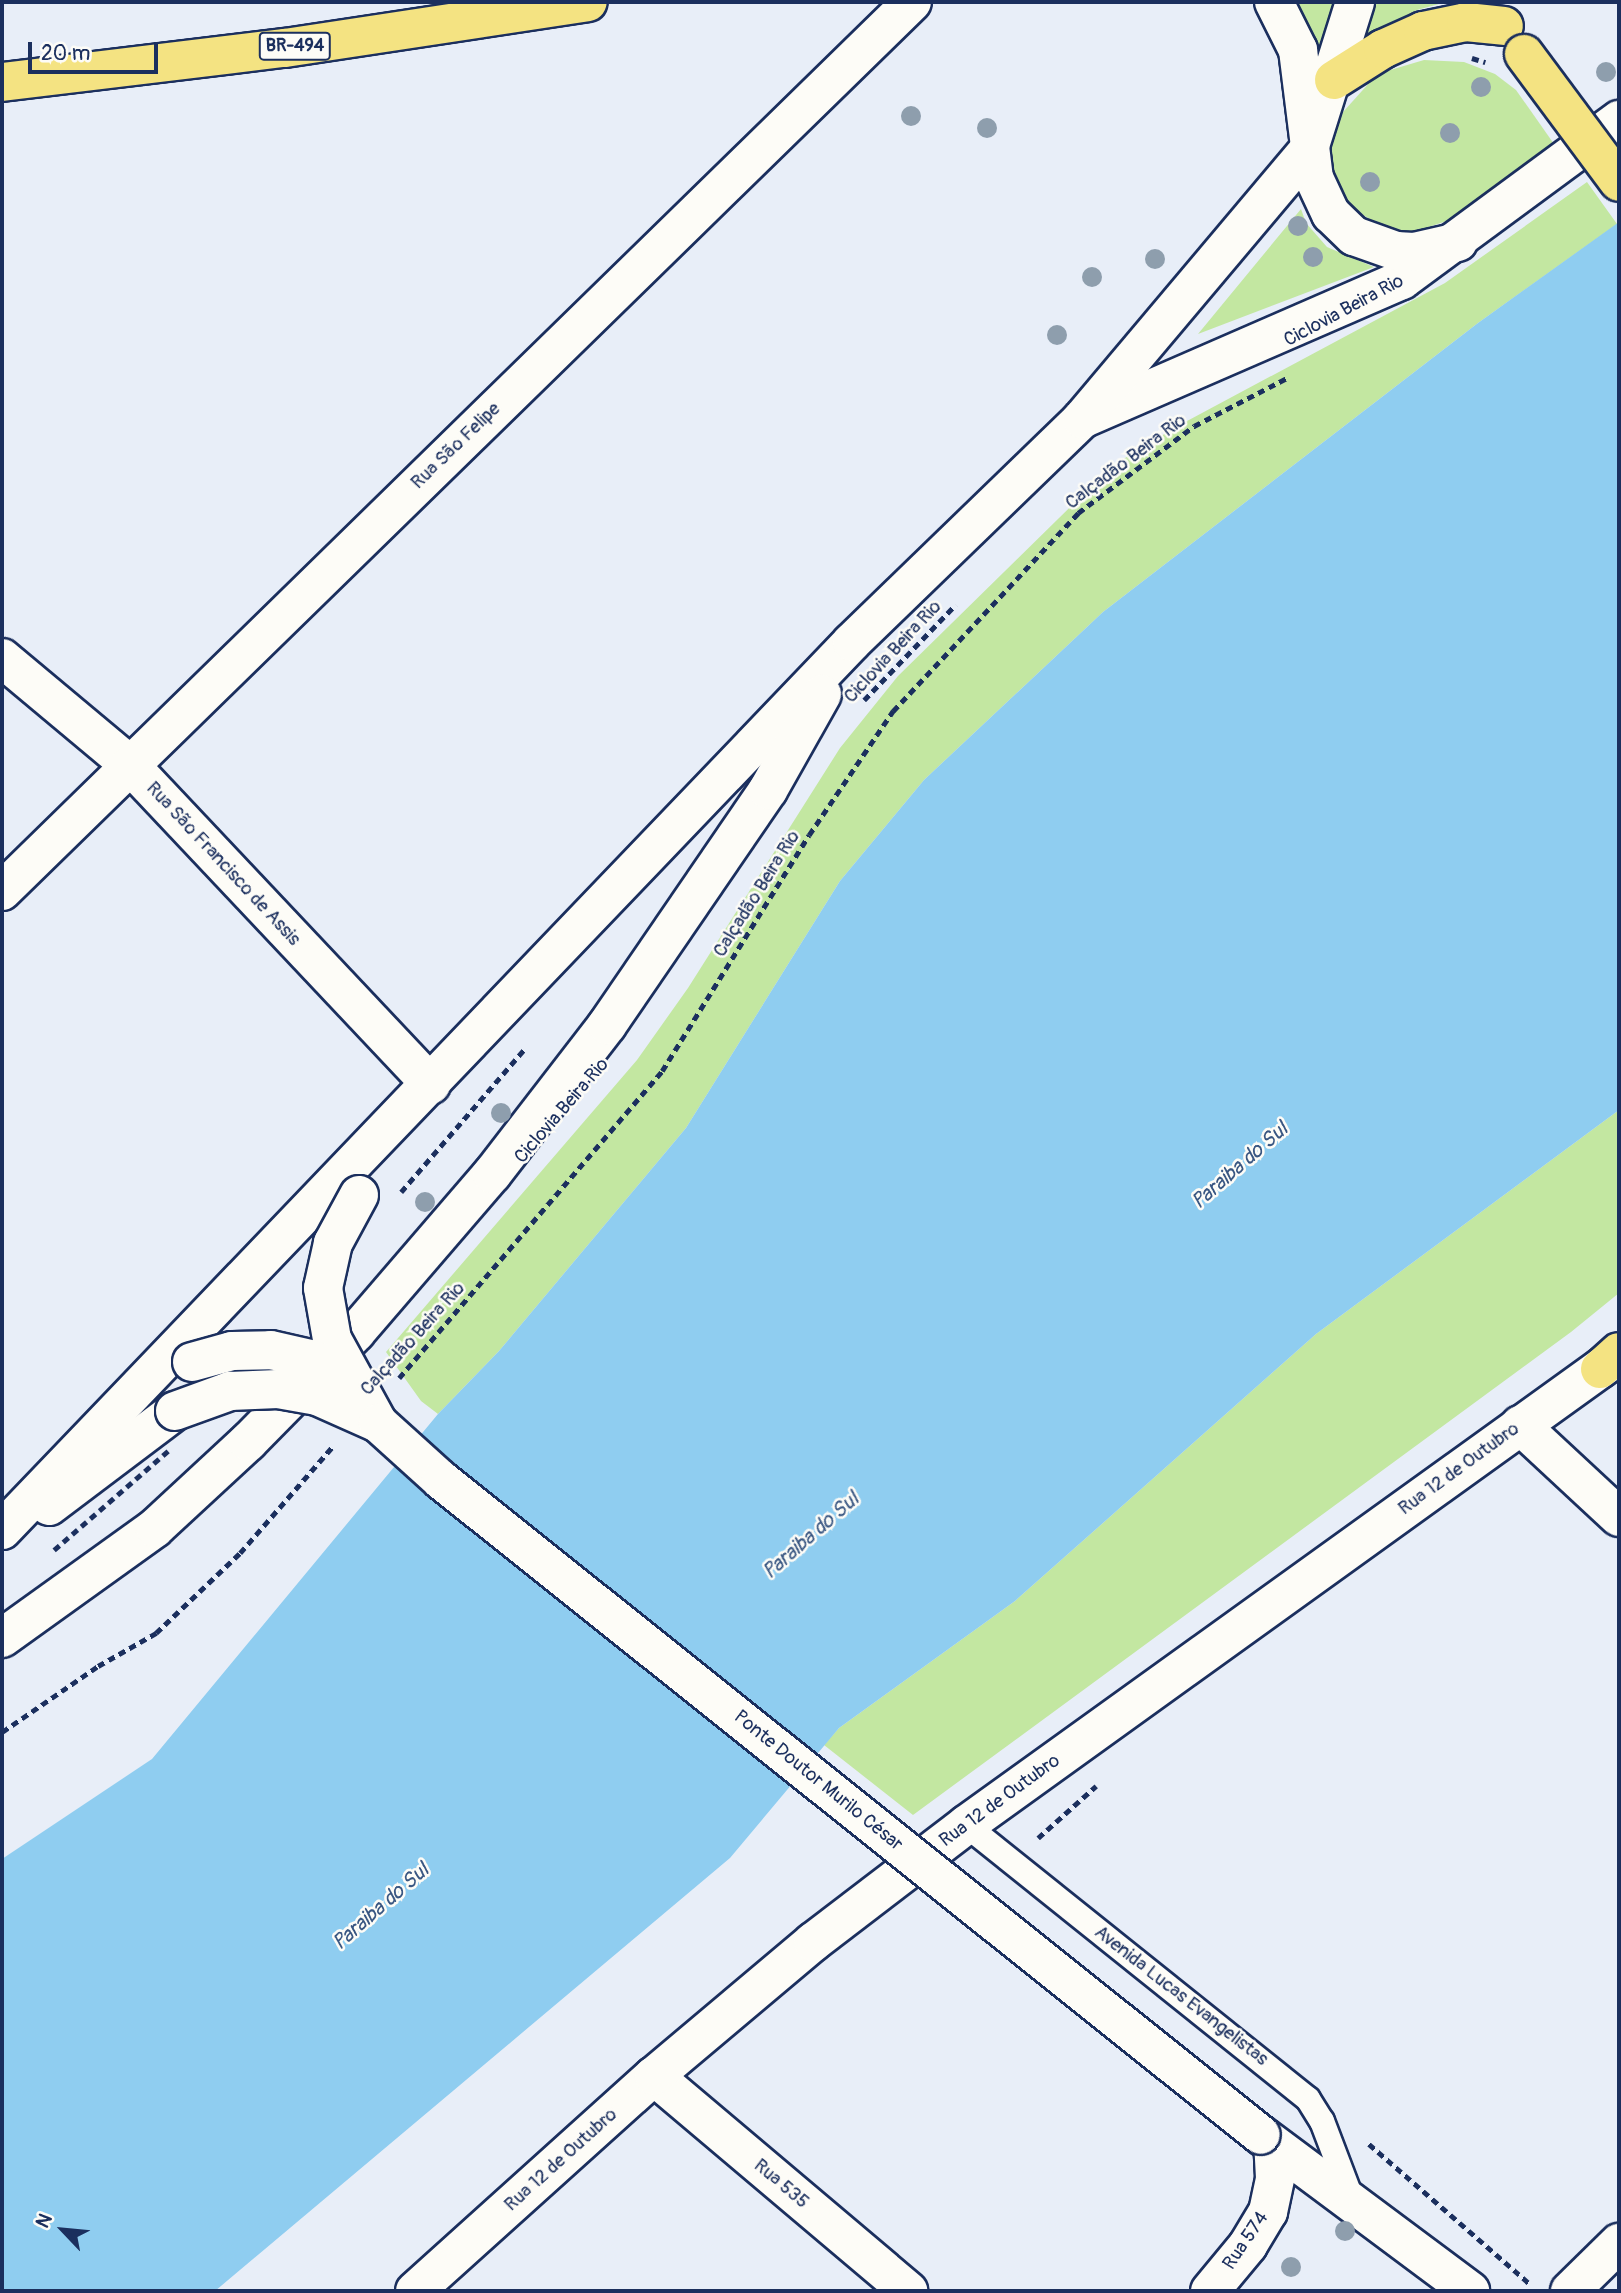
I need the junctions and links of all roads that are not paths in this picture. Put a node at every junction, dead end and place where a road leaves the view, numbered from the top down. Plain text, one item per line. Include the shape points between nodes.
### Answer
1 (587, 2) edge
2 (912, 2) edge
3 (1274, 2) edge
4 (1355, 2) edge
5 (1505, 27) edge
6 (1334, 80) junction
7 (2, 82) edge
8 (1619, 120) edge
9 (1309, 149) junction
10 (1619, 183) edge
11 (1458, 242) junction
12 (1082, 419) junction
13 (852, 642) junction
14 (2, 658) edge
15 (130, 765) junction
16 (2, 891) edge
17 (431, 1084) junction
18 (405, 1113) junction
19 (1613, 1359) edge
20 (348, 1374) junction
21 (134, 1394) junction
22 (384, 1406) junction
23 (1520, 1425) junction
24 (1619, 1517) edge
25 (2, 1530) edge
26 (2, 1539) edge
27 (2, 1639) edge
28 (966, 1825) junction
29 (654, 2076) junction
30 (1267, 2140) junction
31 (1352, 2200) junction
32 (1619, 2243) edge
33 (415, 2291) edge
34 (908, 2291) edge
35 (1210, 2291) edge
36 (1470, 2291) edge
37 (1570, 2291) edge

1 - 7 main road, BR-494 via 285,48
2 - 15 street, Rua São Felipe
3 - 9 street via 1298,50
4 - 6 street
5 - 6 main road via 1466,22 1423,31 1383,49
5 - 10 main road, bridge
6 - 9 street
8 - 11 street
9 - 11 street via 1325,204 1354,236 1406,253
9 - 12 street
11 - 12 street via 1402,280
12 - 13 street
13 - 17 street
13 - 27 street via 768,790 707,884 607,1026 492,1174 356,1332 248,1442 155,1528
14 - 15 street, Rua São Francisco de Assis
15 - 16 street, Rua São Felipe
15 - 17 street, Rua São Francisco de Assis
17 - 18 street
18 - 20 street, bridge via 378,1196 333,1243 323,1287 328,1325
18 - 21 street
19 - 23 street, Rua 12 de Outubro
20 - 21 street, bridge via 315,1360 271,1350 232,1351 192,1362
20 - 22 street, bridge
21 - 25 street
22 - 26 street, bridge via 278,1389 230,1391
22 - 30 street, Ponte Doutor Murilo César, bridge via 440,1480
23 - 24 street
23 - 28 street, Rua 12 de Outubro
28 - 29 street, Rua 12 de Outubro via 813,1942
28 - 31 lane, Avenida Lucas Evangelistas via 1308,2099 1322,2121
29 - 33 street, Rua 12 de Outubro
29 - 34 street, Rua 535
30 - 31 street, Ponte Doutor Murilo César
30 - 35 street, Rua 574 via 1275,2178 1268,2212
31 - 36 street, Ponte Doutor Murilo César
32 - 37 street

